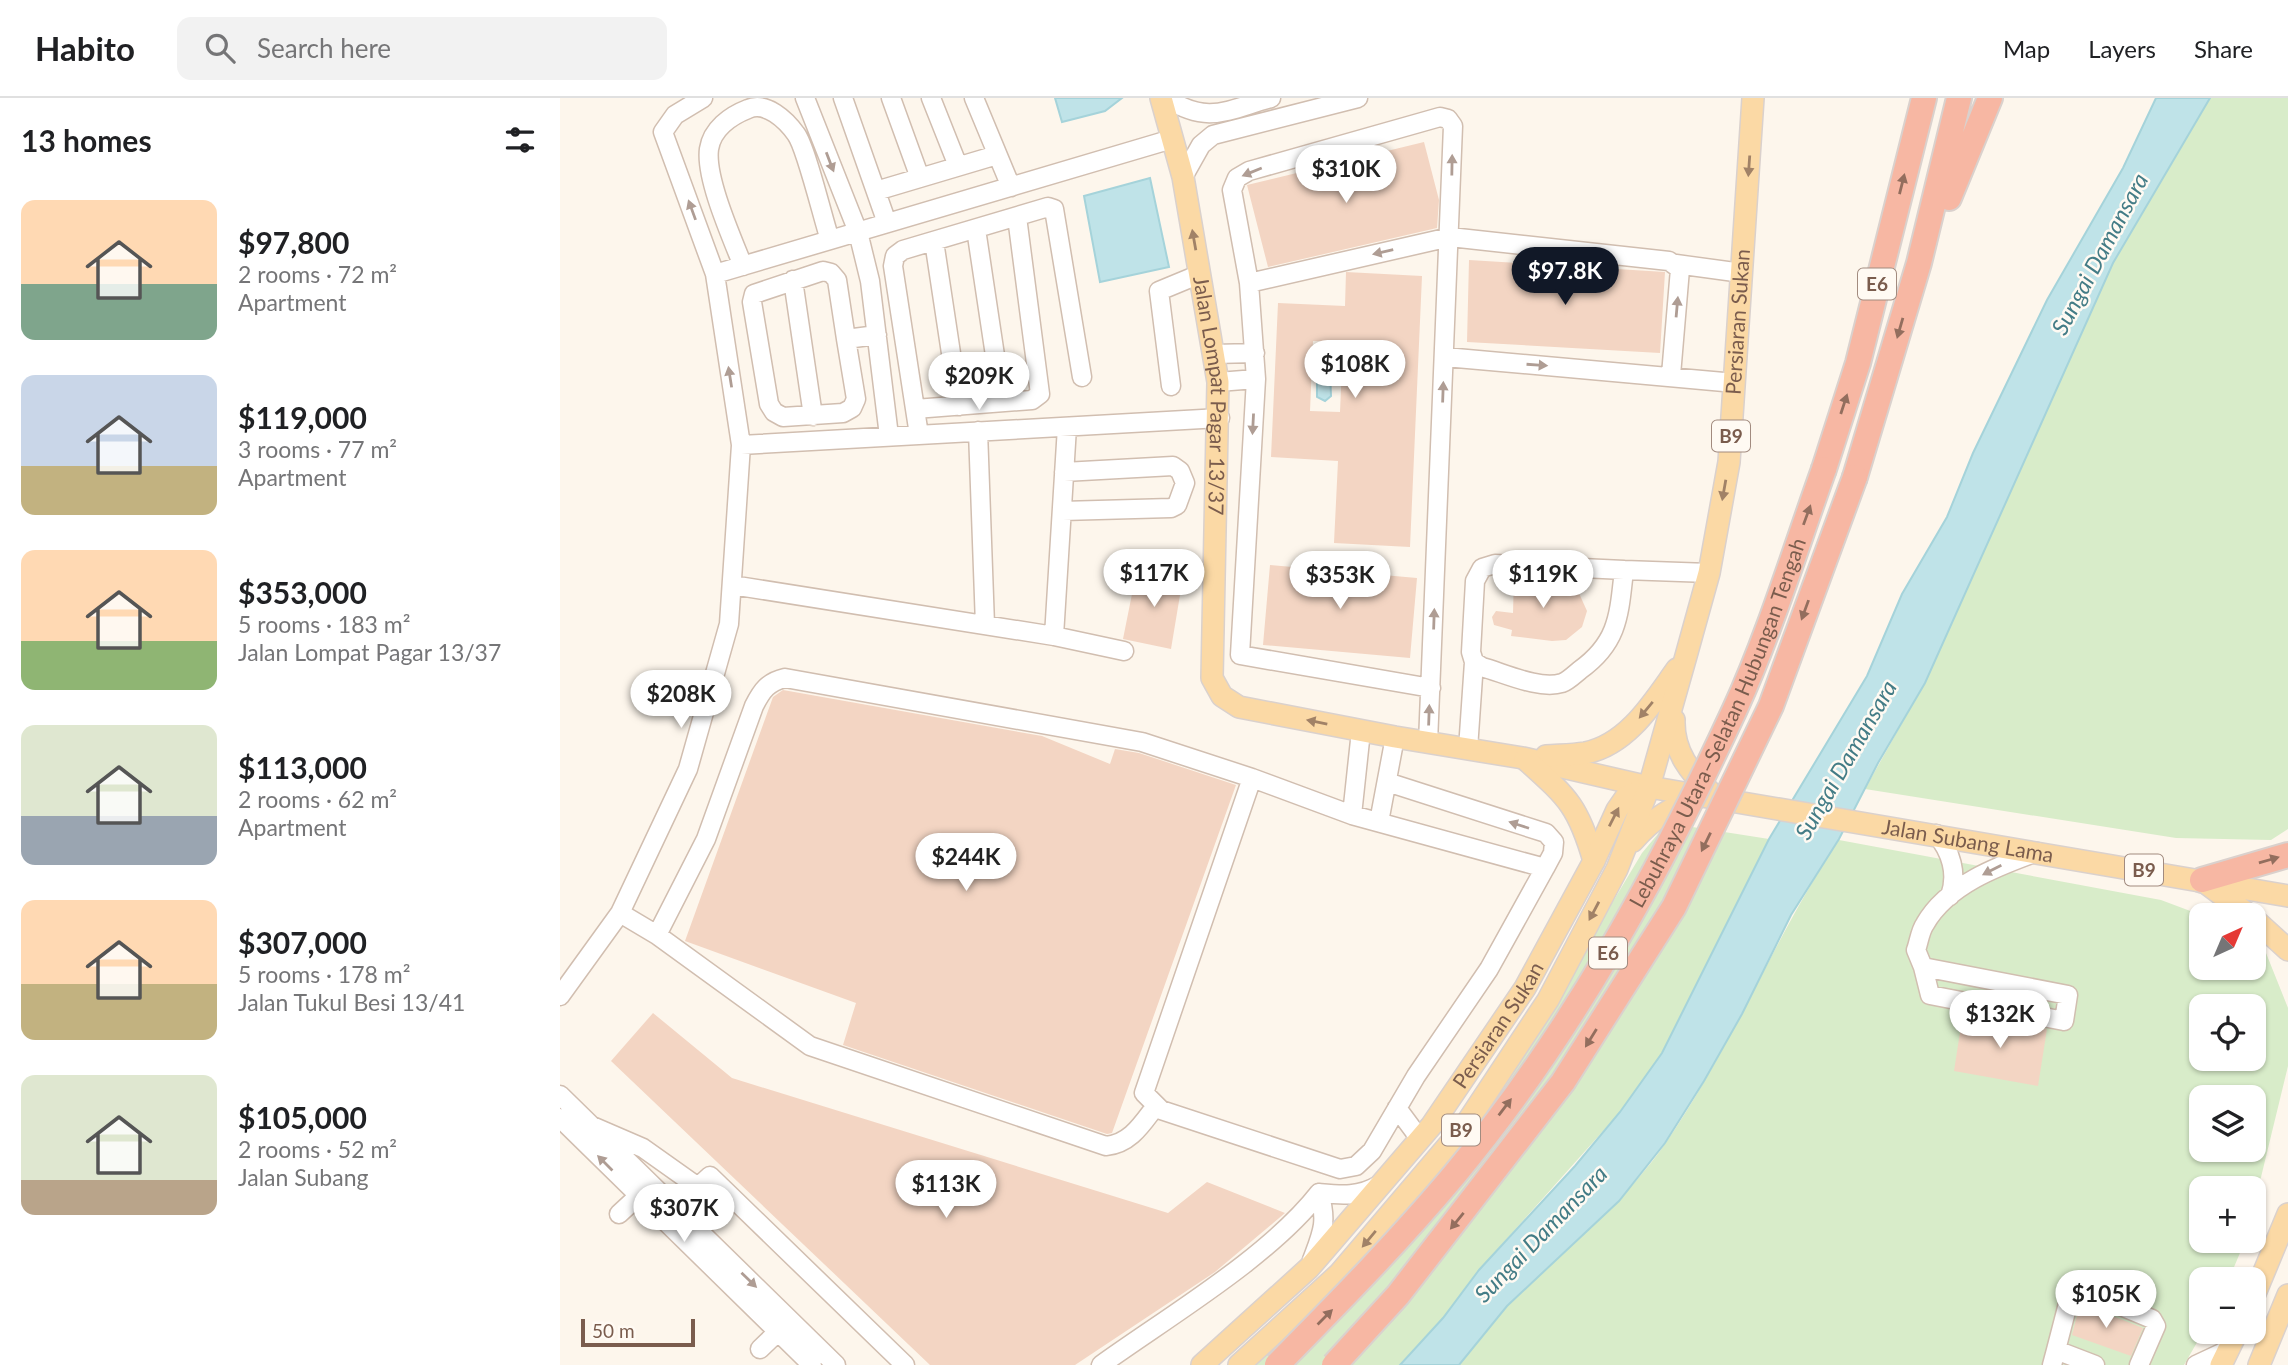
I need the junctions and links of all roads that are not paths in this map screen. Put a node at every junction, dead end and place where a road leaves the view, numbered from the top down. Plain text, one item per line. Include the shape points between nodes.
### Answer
1 (703, 98) edge
2 (805, 98) edge
3 (843, 98) edge
4 (891, 98) edge
5 (931, 98) edge
6 (974, 98) edge
7 (1164, 98) edge
8 (1271, 98) edge
9 (1358, 98) edge
10 (1753, 98) edge
11 (1924, 98) edge
12 (1959, 98) edge
13 (1990, 98) edge
14 (1172, 139) junction
15 (997, 155) junction
16 (958, 166) junction
17 (1183, 177) junction
18 (920, 178) junction
19 (1011, 187) junction
20 (876, 191) junction
21 (1017, 217) junction
22 (887, 223) junction
23 (976, 229) junction
24 (858, 232) junction
25 (1450, 237) junction
26 (830, 240) junction
27 (934, 241) junction
28 (1919, 263) junction
29 (1676, 264) junction
30 (743, 266) junction
31 (1742, 273) junction
32 (715, 274) junction
33 (1200, 274) junction
34 (793, 280) junction
35 (1249, 283) junction
36 (877, 335) junction
37 (846, 339) junction
38 (1255, 353) junction
39 (1214, 355) junction
40 (1445, 357) junction
41 (1671, 375) junction
42 (1082, 377) dead end
43 (1256, 379) junction
44 (1218, 382) junction
45 (1735, 383) junction
46 (1171, 386) dead end
47 (1002, 402) junction
48 (959, 406) junction
49 (915, 409) junction
50 (813, 416) junction
51 (1220, 418) junction
52 (1067, 427) junction
53 (978, 432) junction
54 (919, 435) junction
55 (889, 436) junction
56 (741, 444) junction
57 (1064, 472) junction
58 (1062, 511) junction
59 (1624, 570) junction
60 (1709, 573) junction
61 (732, 585) junction
62 (985, 625) junction
63 (1054, 636) junction
64 (1124, 651) dead end
65 (1686, 656) junction
66 (1474, 662) junction
67 (1431, 688) junction
68 (1675, 697) junction
69 (1361, 731) junction
70 (1395, 737) junction
71 (1428, 743) junction
72 (1468, 749) junction
73 (1523, 758) junction
74 (1252, 778) junction
75 (1387, 782) junction
76 (1649, 787) junction
77 (1709, 797) junction
78 (1352, 815) junction
79 (1379, 822) junction
80 (1936, 834) junction
81 (1624, 850) junction
82 (2038, 852) junction
83 (2288, 855) edge
84 (1594, 861) junction
85 (1545, 868) junction
86 (2202, 880) junction
87 (1950, 896) junction
88 (2288, 896) edge
89 (2233, 903) edge
90 (620, 912) junction
91 (2266, 930) edge
92 (657, 935) junction
93 (2288, 950) edge
94 (1923, 967) junction
95 (560, 996) edge
96 (560, 1095) edge
97 (1155, 1107) junction
98 (1397, 1108) junction
99 (560, 1118) edge
100 (592, 1126) junction
101 (1420, 1139) junction
102 (1381, 1184) junction
103 (644, 1190) junction
104 (1319, 1194) junction
105 (619, 1214) dead end
106 (2288, 1214) edge
107 (2266, 1267) edge
108 (1309, 1268) junction
109 (2288, 1296) edge
110 (2288, 1307) edge
111 (784, 1326) junction
112 (2276, 1327) junction
113 (760, 1349) dead end
114 (2229, 1349) edge
115 (2054, 1357) edge
116 (812, 1365) edge
117 (836, 1365) edge
118 (905, 1365) edge
119 (1101, 1365) edge
120 (1202, 1365) edge
121 (1239, 1365) edge
122 (1277, 1365) edge
123 (1334, 1365) edge
124 (2095, 1365) edge
125 (2139, 1365) edge
126 (2196, 1365) edge
127 (2259, 1365) edge

32 -> 1 street via 663,132 675,115
2 -> 24 street
3 - 20 street
4 - 18 street
5 - 16 street
6 - 15 street
7 - 8 street via 1186,111 1206,115
7 - 14 main road, Jalan Lompat Pagar 13/37
9 - 17 street via 1213,135 1201,145
10 -> 31 main road, Persiaran Sukan / B9
122 -> 11 highway, Lebuhraya Utara–Selatan Hubungan Tengah / E6, bridge via 1367,1274 1457,1172 1538,1065 1642,898 1736,707 1824,469 1858,363
12 - 28 highway
13 - 28 highway
14 - 17 main road, Jalan Lompat Pagar 13/37
14 - 19 street
15 - 16 street
15 - 19 street
16 - 18 street
33 -> 17 main road, Jalan Lompat Pagar 13/37
18 - 20 street
19 - 22 street
20 - 22 street
21 - 23 street
21 - 42 street via 1048,207 1058,215
21 - 47 street via 1040,394 1032,400
22 - 24 street
23 - 27 street
23 - 47 street
24 - 26 street
24 - 36 street
25 - 29 street
25 -> 35 street
25 -> 35 street via 1453,126 1440,117 1237,178 1232,190
25 - 40 street
26 - 30 street
26 - 30 street via 798,136 771,110 752,107 717,129 709,150 717,201
27 - 48 street
27 - 49 street via 903,250 895,256 893,266
28 -> 123 highway, Lebuhraya Utara–Selatan Hubungan Tengah / E6, bridge via 1855,478 1771,706 1674,907 1563,1082 1398,1295
29 - 31 street
41 -> 29 street via 1680,269
30 - 32 street
31 - 45 main road, Persiaran Sukan / B9
56 -> 32 street
33 - 39 main road, Jalan Lompat Pagar 13/37
33 - 46 street via 1159,291
34 - 37 street via 831,273 837,280
34 - 50 street
34 - 50 street via 754,294 752,302 769,404 783,416
35 - 38 street
36 - 37 street
36 - 55 street
37 - 50 street via 856,400 844,413
38 - 39 street
38 - 43 street
39 - 44 main road, Jalan Lompat Pagar 13/37
40 -> 41 street
67 -> 40 street
41 - 45 street
43 - 44 street
43 -> 67 street via 1240,655
44 - 51 main road, Jalan Lompat Pagar 13/37
45 -> 60 main road, Persiaran Sukan / B9 via 1730,462
47 - 48 street
48 - 49 street
49 - 54 street
51 - 52 street
69 -> 51 main road, Jalan Lompat Pagar 13/37 via 1239,706 1222,696 1212,678
52 - 53 street
52 - 57 street
53 - 54 street
53 - 62 street
54 - 55 street
55 - 56 street
56 - 61 street
57 - 58 street
57 - 58 street via 1173,466 1185,483 1177,505 1171,508
58 - 63 street
59 - 60 street
59 - 66 street via 1618,623 1611,640 1562,683 1536,682
59 - 66 street via 1495,564 1482,568 1475,581
60 - 65 main road, Persiaran Sukan / B9
61 - 62 street
61 - 90 street via 729,624 688,769
62 - 63 street
63 - 64 street
65 - 68 main road, Persiaran Sukan / B9
65 -> 73 main road via 1645,713 1618,739 1587,753
66 - 72 street
71 -> 67 street
68 - 76 main road, Persiaran Sukan / B9
68 - 77 main road via 1677,749
69 - 70 main road
69 - 78 street
70 - 71 main road
70 - 75 street
71 - 72 main road
72 - 73 main road
73 - 76 main road, Jalan Subang Lama
73 - 84 main road via 1571,803 1582,820
74 - 78 street
74 - 92 street via 1142,742 776,680 767,685 754,706 706,839
74 - 97 street via 1144,1088
75 - 79 street
85 -> 75 street via 1554,842 1546,833
76 - 77 main road, Jalan Subang Lama / B9
76 - 81 main road, Persiaran Sukan / B9
84 -> 76 main road, Persiaran Sukan / B9 via 1626,797
77 - 80 main road, Jalan Subang Lama / B9
77 - 81 main road via 1672,807 1650,821
78 - 79 street
79 - 85 street
80 - 82 main road, Jalan Subang Lama / B9
80 - 87 street via 1953,868
81 -> 121 main road, Persiaran Sukan / B9 via 1548,1000 1464,1127 1339,1274
82 - 86 main road, Jalan Subang Lama / B9
82 -> 87 street via 1994,869
86 -> 83 highway
84 - 101 main road, Persiaran Sukan / B9 via 1525,988
85 - 98 street via 1489,969
86 - 88 main road, Jalan Subang Lama / B9
86 - 89 main road
87 - 94 street via 1925,924 1916,950
90 - 92 street
90 - 95 street
91 - 93 main road
92 - 97 street via 810,1046 853,1063 1106,1146 1133,1134
94 - 94 street via 1930,995 2064,1021 2068,995
96 - 100 street
97 - 98 street via 1340,1169 1356,1166 1372,1151
98 - 101 street
103 -> 99 street
100 - 103 street
100 - 118 street via 643,1148 698,1187 710,1176
101 - 102 main road, Persiaran Sukan / B9
102 - 104 street via 1366,1193
102 - 108 main road, Persiaran Sukan / B9
103 - 105 street
103 - 111 street
104 - 108 street via 1325,1214 1323,1231
104 - 119 street via 1301,1216 1260,1250
106 - 107 main road
108 - 120 main road, Persiaran Sukan / B9
109 - 112 main road
110 - 112 main road
111 - 113 street
111 - 116 street
111 - 117 street
112 - 127 main road
114 - 126 street
115 - 124 street
115 - 125 street via 2070,1296 2080,1289 2152,1319 2156,1326

